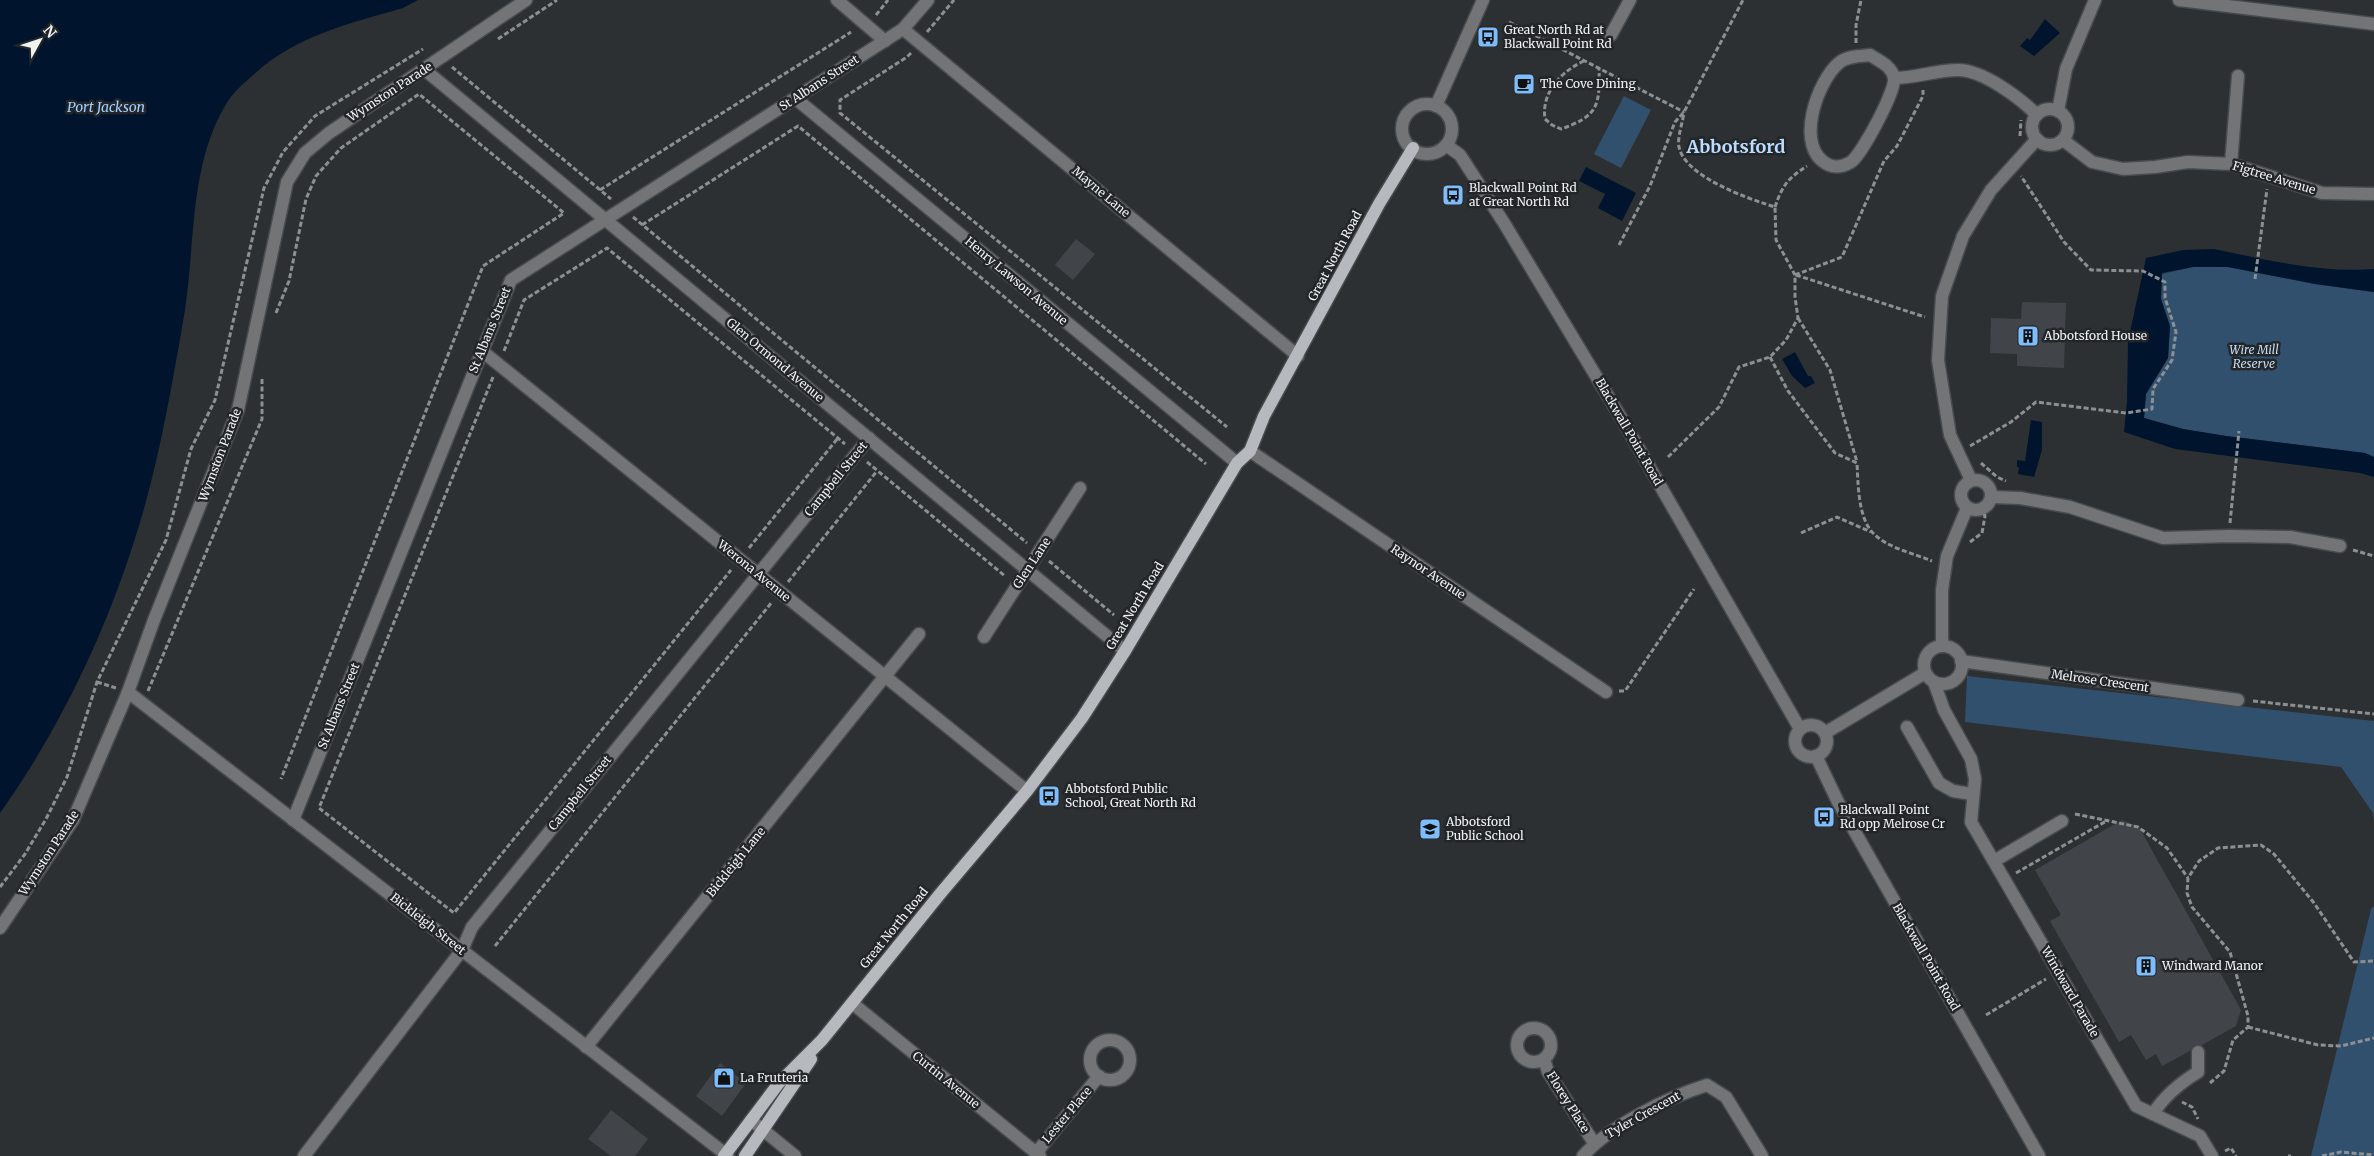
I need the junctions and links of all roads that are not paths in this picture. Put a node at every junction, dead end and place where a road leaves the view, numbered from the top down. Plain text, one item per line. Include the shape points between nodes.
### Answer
1 (526, 0) edge
2 (836, 0) edge
3 (928, 0) edge
4 (1483, 0) edge
5 (1630, 0) edge
6 (2094, 0) edge
7 (2179, 0) edge
8 (2374, 24) edge
9 (904, 29) junction
10 (1612, 35) dead end
11 (886, 40) junction
12 (425, 70) junction
13 (2238, 76) dead end
14 (1894, 78) junction
15 (795, 98) junction
16 (1436, 106) junction
17 (2058, 111) junction
18 (2037, 115) junction
19 (2037, 139) junction
20 (2063, 140) junction
21 (1446, 145) junction
22 (1412, 148) junction
23 (2231, 164) junction
24 (2374, 194) edge
25 (606, 220) junction
26 (482, 351) junction
27 (1298, 356) junction
28 (869, 438) junction
29 (1250, 452) junction
30 (1237, 463) junction
31 (1971, 480) junction
32 (1080, 488) dead end
33 (1991, 497) junction
34 (1967, 508) junction
35 (2340, 546) road end
36 (1028, 569) junction
37 (758, 574) junction
38 (919, 634) dead end
39 (984, 638) dead end
40 (1942, 646) junction
41 (1125, 651) junction
42 (1961, 661) junction
43 (885, 677) junction
44 (1930, 677) junction
45 (128, 692) junction
46 (1606, 692) road end
47 (2238, 700) road end
48 (1907, 727) dead end
49 (1800, 729) junction
50 (1825, 732) junction
51 (1816, 756) junction
52 (1026, 791) junction
53 (1972, 794) junction
54 (2063, 817) road end
55 (293, 820) junction
56 (1994, 861) junction
57 (0, 928) edge
58 (462, 950) junction
59 (852, 1003) junction
60 (822, 1040) junction
61 (586, 1047) junction
62 (2198, 1052) dead end
63 (1544, 1059) dead end
64 (1099, 1076) dead end
65 (2153, 1114) junction
66 (751, 1120) junction
67 (763, 1130) junction
68 (1594, 1143) junction
69 (1038, 1154) edge
70 (726, 1155) edge
71 (2215, 1155) edge
72 (304, 1156) edge
73 (745, 1156) edge
74 (795, 1156) edge
75 (1583, 1156) edge
76 (1762, 1156) edge
77 (2039, 1156) edge

1 - 12 street, Wymston Parade
2 - 11 street
3 - 9 street, St Albans Street
4 - 16 street
5 - 10 street
6 - 17 street via 2066,69
7 - 8 street
9 - 11 street, St Albans Street
9 - 27 street, Mayne Lane
11 - 15 street, St Albans Street
12 - 25 street, Glen Ormond Avenue
12 - 45 street, Wymston Parade via 329,133 305,154 287,182 238,410
13 - 23 street
14 - 14 street via 1882,62 1870,55 1842,61 1828,74 1819,90 1811,126 1815,150 1821,160 1840,167 1856,157 1887,101
14 - 18 street via 1960,70 1992,81 2024,102
15 - 25 street, St Albans Street
15 - 30 street, Henry Lawson Avenue
16 - 21 street via 1447,114 1451,123
16 - 22 street via 1425,104 1415,107 1404,119 1403,135
17 - 18 street via 2045,110
17 - 20 street via 2068,124
18 - 19 street via 2032,126
19 - 20 street via 2047,145
19 - 31 street via 1991,190 1963,236 1942,296 1938,360 1950,435
20 - 23 street, Figtree Avenue via 2092,162 2123,169 2156,168 2188,162
21 - 22 street via 1430,153
21 - 49 street, Blackwall Point Road via 1460,155 1504,223 1623,421
22 - 27 main road, Great North Road
23 - 24 street, Figtree Avenue via 2322,193
25 - 26 street, St Albans Street via 511,280
25 - 28 street, Glen Ormond Avenue
26 - 37 street, Werona Avenue
26 - 55 street, St Albans Street
27 - 29 main road, Great North Road via 1264,416
28 - 36 street, Glen Ormond Avenue
28 - 37 street, Campbell Street
29 - 30 main road, Great North Road
29 - 46 street, Raynor Avenue
30 - 41 main road, Great North Road
31 - 33 street via 1986,483
31 - 34 street via 1961,490 1961,500
32 - 36 street, Glen Lane
33 - 34 street via 1982,509
33 - 35 street via 2020,498 2070,507 2163,538 2290,537
34 - 40 street via 1947,556 1942,590
36 - 39 street, Glen Lane
36 - 41 street, Glen Ormond Avenue
37 - 43 street, Werona Avenue
37 - 58 street, Campbell Street via 472,927
38 - 43 street, Bickleigh Lane
40 - 42 street via 1954,650
40 - 44 street via 1931,650 1924,660
41 - 52 main road, Great North Road via 1082,718
42 - 44 street via 1960,673 1952,682 1946,684
42 - 47 street, Melrose Crescent
43 - 52 street, Werona Avenue
43 - 61 street, Bickleigh Lane
44 - 50 street
44 - 53 street, Windward Parade via 1971,759 1975,778
45 - 55 street, Bickleigh Street
45 - 57 street, Wymston Parade via 73,820
48 - 53 street via 1939,783 1953,791
49 - 50 street via 1813,725
49 - 51 street via 1795,738 1796,747 1802,754
50 - 51 street via 1826,746
51 - 77 street, Blackwall Point Road via 1838,802
52 - 59 main road, Great North Road
53 - 56 street, Windward Parade via 1971,822
54 - 56 street
55 - 58 street, Bickleigh Street
56 - 65 street, Windward Parade via 2136,1106
58 - 61 street, Bickleigh Street
58 - 72 street, Campbell Street
59 - 60 main road, Great North Road
59 - 69 street, Curtin Avenue
60 - 66 main road, Great North Road via 779,1083
60 - 67 main road, Great North Road
61 - 70 street, Bickleigh Street
62 - 65 street via 2198,1072 2182,1082
63 - 68 street, Florey Place via 1548,1072
64 - 69 street, Lester Place
65 - 71 street, Windward Parade via 2200,1136
66 - 67 street
66 - 70 main road, Great North Road
67 - 73 main road, Great North Road
67 - 74 street
68 - 75 street, Tyler Crescent
68 - 76 street, Tyler Crescent via 1668,1100 1707,1085 1726,1097

